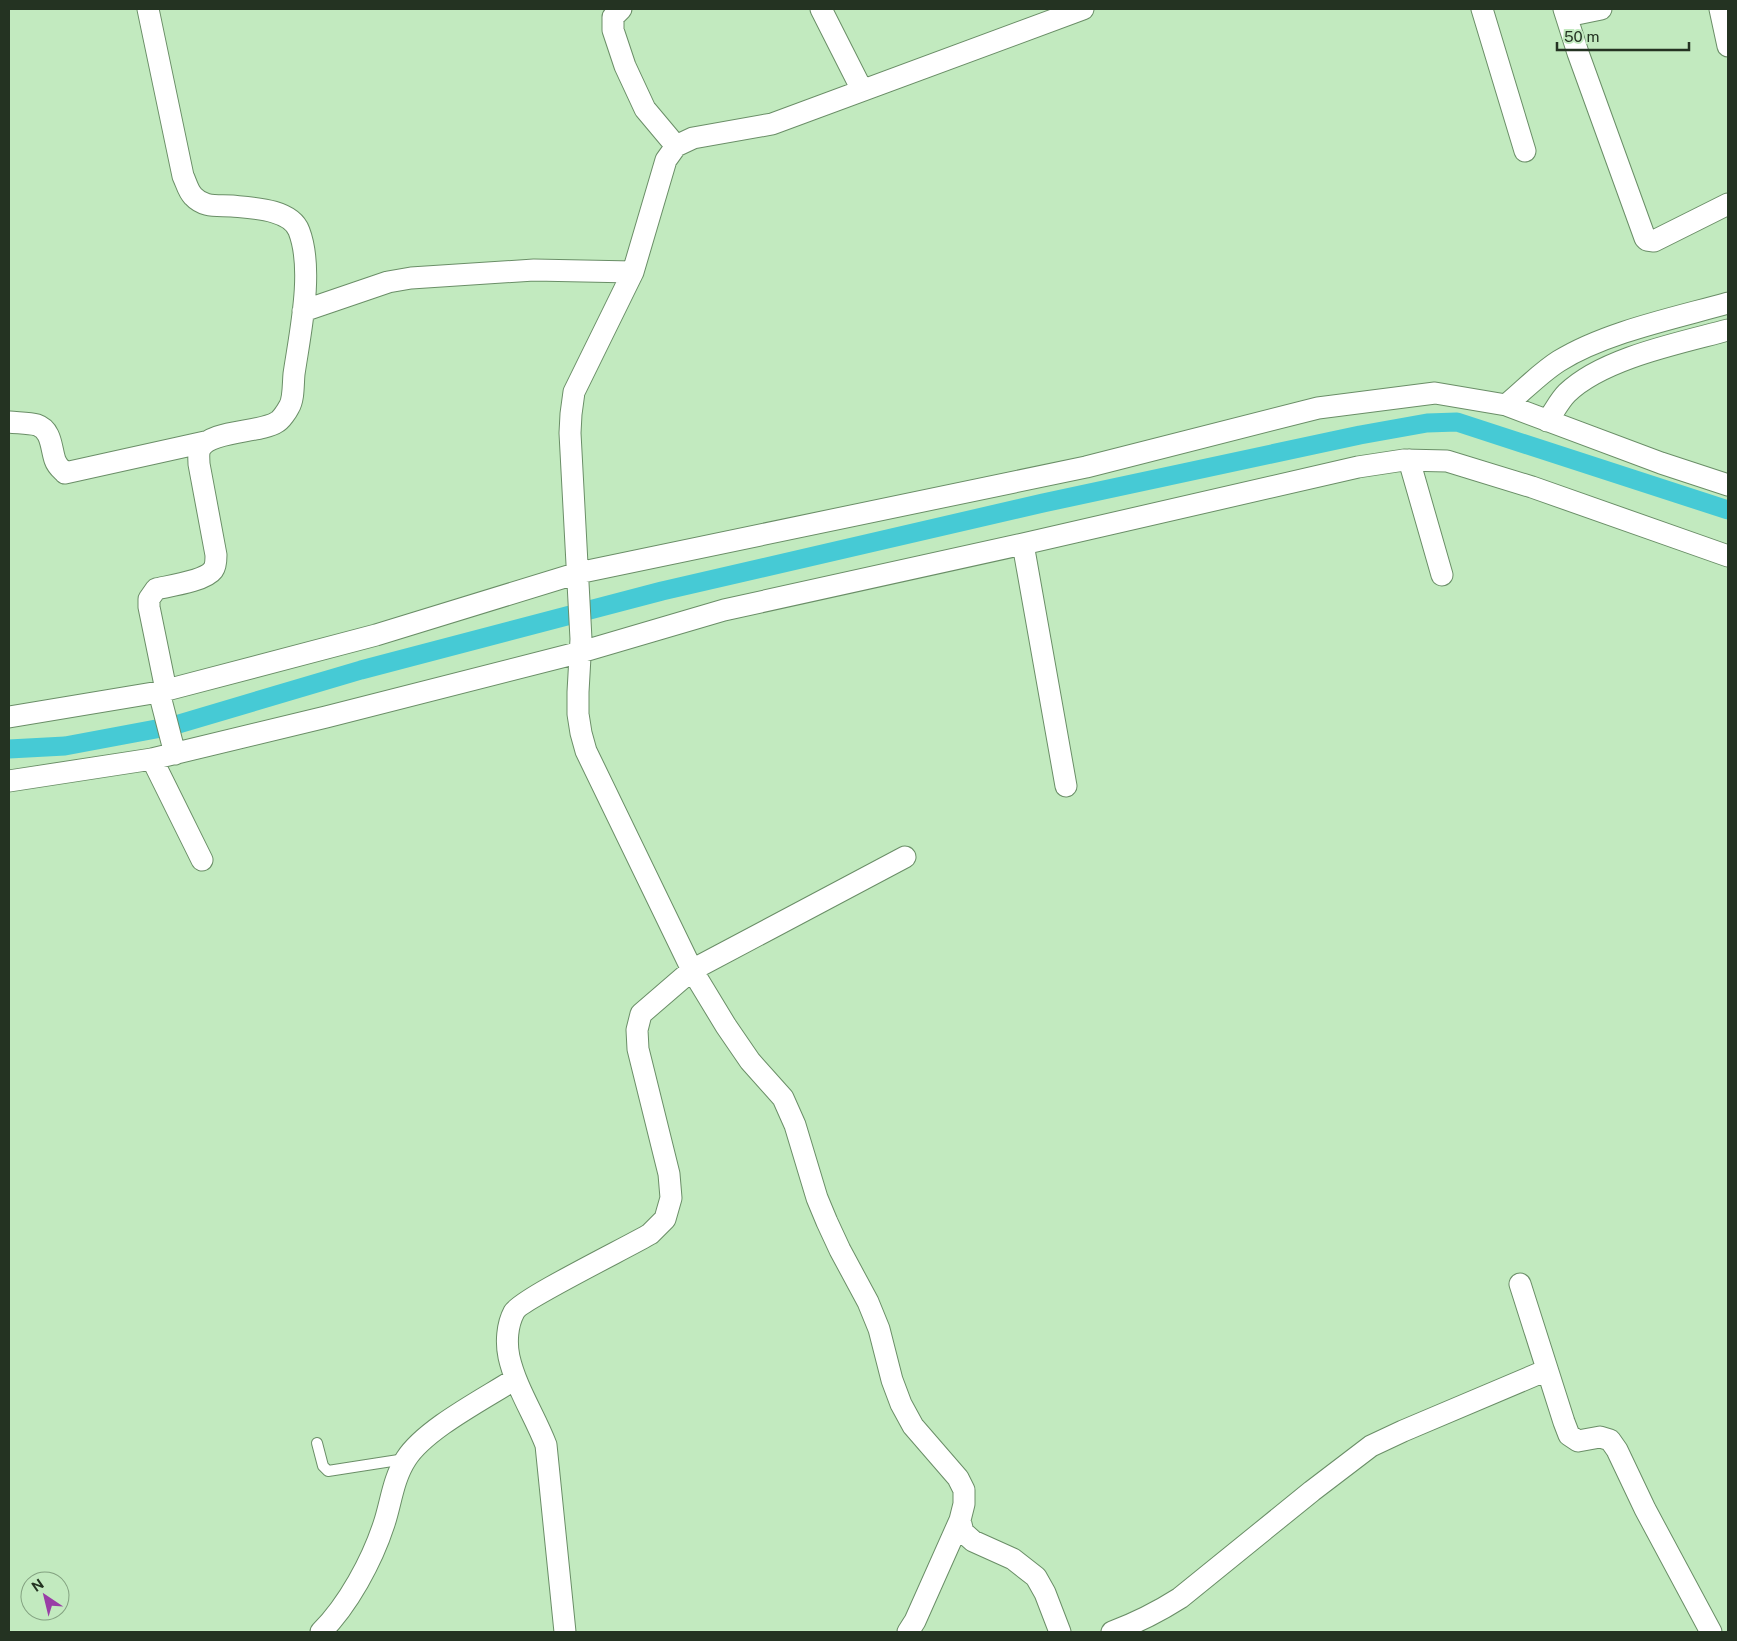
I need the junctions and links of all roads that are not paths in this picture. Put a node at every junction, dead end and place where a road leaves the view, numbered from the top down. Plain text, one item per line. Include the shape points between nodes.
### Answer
1 (148, 9) edge
2 (621, 9) edge
3 (821, 9) edge
4 (1083, 9) edge
5 (1482, 9) edge
6 (1601, 9) edge
7 (1720, 9) edge
8 (1565, 13) edge
9 (1728, 46) edge
10 (862, 90) junction
11 (676, 146) junction
12 (1525, 151) dead end
13 (1728, 204) edge
14 (633, 272) junction
15 (1728, 303) edge
16 (303, 311) junction
17 (1728, 330) edge
18 (1506, 405) junction
19 (1547, 421) junction
20 (9, 422) edge
21 (205, 442) junction
22 (1409, 460) junction
23 (1728, 485) edge
24 (1023, 544) junction
25 (1728, 556) edge
26 (1442, 574) dead end
27 (579, 581) junction
28 (581, 646) junction
29 (163, 697) junction
30 (9, 717) edge
31 (174, 749) junction
32 (152, 759) junction
33 (9, 780) edge
34 (1066, 786) dead end
35 (905, 857) dead end
36 (202, 860) dead end
37 (692, 970) junction
38 (1520, 1284) dead end
39 (1547, 1370) junction
40 (515, 1379) junction
41 (317, 1443) dead end
42 (406, 1459) junction
43 (960, 1520) junction
44 (321, 1632) edge
45 (565, 1632) edge
46 (908, 1632) edge
47 (1060, 1632) edge
48 (1112, 1632) edge
49 (1711, 1632) edge

1 - 16 street via 183,176 191,195 212,207 232,206 279,213 292,219 299,228 304,246
2 - 11 street via 613,18 612,30 624,66 645,109
3 - 10 street
4 - 10 street
5 - 12 street
6 - 8 street
7 - 9 street
8 - 13 street via 1644,238 1654,241
10 - 11 street via 772,124 693,138
11 - 14 street via 666,160
14 - 16 street via 534,270 411,278 388,282
14 - 27 street via 574,392 570,433
15 - 18 street via 1613,336 1563,358
16 - 21 street via 290,406 278,422
17 - 19 street via 1629,358 1592,375 1566,394
18 - 19 street
18 - 27 street via 1435,393 1318,408 1086,467
19 - 23 street
20 - 21 street via 39,426 52,442 55,459 65,473
21 - 29 street via 200,450 199,464 216,563 213,571 204,577 156,589 149,599
22 - 24 street via 1358,467
22 - 25 street via 1447,461 1532,487
22 - 26 street
24 - 28 street via 724,610
24 - 34 street
27 - 28 street
27 - 29 street via 376,635
28 - 31 street via 326,717
28 - 37 street via 578,714 586,751
29 - 30 street
29 - 31 street
31 - 32 street
32 - 33 street
32 - 36 street
35 - 37 street
37 - 40 street via 641,1014 637,1030 638,1049 669,1174 671,1198 665,1219 650,1234 514,1310 508,1333 508,1355
37 - 43 street via 745,1054 783,1098 795,1124 817,1198 879,1330 901,1404 913,1426 958,1478 964,1490
38 - 39 street
39 - 48 street via 1371,1446 1180,1598 1144,1619
39 - 49 street via 1569,1435 1578,1440 1600,1437 1610,1440 1617,1450
40 - 42 street via 426,1436
40 - 45 street via 546,1445
41 - 42 lane via 328,1472
42 - 44 street via 397,1476 384,1526 371,1555 353,1591
43 - 46 street
43 - 47 street via 963,1532 973,1541 1013,1559 1036,1577

